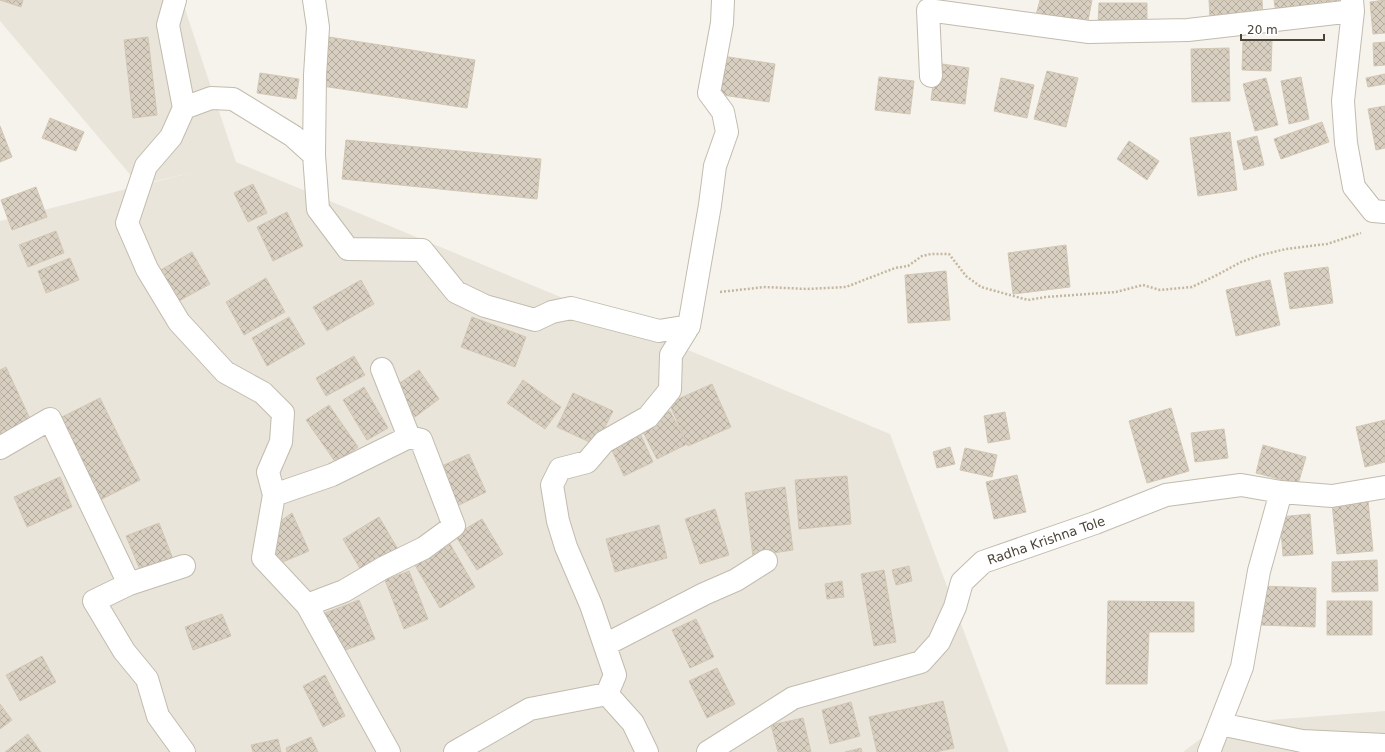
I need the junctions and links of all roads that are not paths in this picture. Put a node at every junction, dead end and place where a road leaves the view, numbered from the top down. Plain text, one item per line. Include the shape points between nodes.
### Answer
1 (175, 0) edge
2 (314, 0) edge
3 (723, 0) edge
4 (1352, 5) edge
5 (931, 76) dead end
6 (184, 108) junction
7 (314, 155) junction
8 (1379, 211) edge
9 (689, 326) junction
10 (382, 369) dead end
11 (409, 437) junction
12 (0, 448) edge
13 (1385, 487) edge
14 (1281, 492) junction
15 (274, 495) junction
16 (766, 561) dead end
17 (184, 566) dead end
18 (128, 584) junction
19 (307, 605) junction
20 (605, 645) junction
21 (607, 694) junction
22 (1220, 724) junction
23 (1385, 745) edge
24 (184, 752) edge
25 (389, 752) edge
26 (454, 752) edge
27 (647, 752) edge
28 (708, 752) edge
29 (1209, 752) edge

1 - 6 street via 168,25
2 - 7 street via 318,27
3 - 9 street via 722,23 709,92 723,112 727,132 715,166
4 - 5 street via 1188,30 1089,32 928,10
4 - 8 street via 1343,101 1346,143 1354,187
6 - 7 street via 211,98 233,99 293,136
6 - 15 street via 171,137 146,166 127,223 148,269 179,322 225,372 263,393 283,412 281,442 268,472
7 - 9 street via 318,209 348,249 422,250 456,292 485,306 535,320 552,312 571,308 659,331
9 - 20 street via 671,355 670,390 648,417 604,442 587,462 560,469 552,485 566,548
10 - 11 street
11 - 15 street via 332,475
11 - 19 street via 421,440 454,526 424,548 344,591
12 - 18 street via 50,419
13 - 14 street, Radha Krishna Tole via 1332,496
14 - 22 street via 1259,571 1242,666
14 - 28 street, Radha Krishna Tole via 1241,485 1166,495 983,562 962,582 955,607 939,642 921,662 793,698
15 - 19 street via 263,558
16 - 20 street via 736,580
17 - 18 street
18 - 24 street via 94,600 124,651 147,679 158,716
19 - 25 street
20 - 21 street via 615,675
21 - 26 street via 530,709
21 - 27 street via 633,723
22 - 23 street via 1302,741
22 - 29 street

